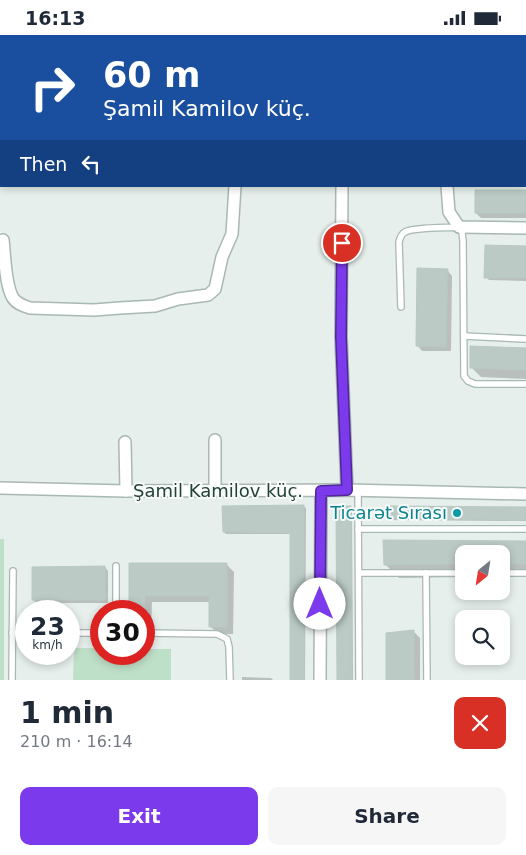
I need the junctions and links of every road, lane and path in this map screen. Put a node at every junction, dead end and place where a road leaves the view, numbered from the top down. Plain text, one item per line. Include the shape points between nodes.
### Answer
1 (235, 187) edge
2 (342, 187) edge
3 (447, 187) edge
4 (459, 227) junction
5 (526, 228) edge
6 (3, 240) dead end
7 (401, 307) dead end
8 (464, 335) junction
9 (526, 339) edge
10 (526, 385) edge
11 (215, 440) dead end
12 (125, 442) dead end
13 (0, 489) edge
14 (215, 490) junction
15 (353, 490) junction
16 (126, 491) junction
17 (321, 491) junction
18 (526, 494) edge
19 (358, 529) junction
20 (526, 529) edge
21 (116, 566) dead end
22 (13, 571) dead end
23 (359, 573) junction
24 (426, 573) junction
25 (455, 573) edge
26 (510, 573) edge
27 (526, 573) edge
28 (116, 600) edge
29 (12, 633) joint
30 (155, 633) edge
31 (12, 680) edge
32 (230, 680) edge
33 (320, 680) edge
34 (359, 680) edge
35 (427, 680) edge

1 - 6 street via 232,234 222,257 215,289 208,295 155,305 94,310 30,308 13,298
2 - 15 street via 341,337
3 - 4 street via 450,212
4 - 5 street
4 - 7 lane via 413,230 401,236
4 - 8 lane via 463,241
8 - 9 lane
8 - 10 lane via 464,376 468,381 475,384
11 - 14 street
12 - 16 street
13 - 16 street, Şamil Kamilov küç.
14 - 16 street, Şamil Kamilov küç.
14 - 17 street, Şamil Kamilov küç.
15 - 17 street, Şamil Kamilov küç.
15 - 18 street, Şamil Kamilov küç.
15 - 19 lane
17 - 33 street
19 - 20 lane
19 - 23 lane
21 - 28 lane
22 - 29 lane
23 - 24 lane
23 - 34 lane
24 - 25 lane
24 - 35 lane
26 - 27 lane
29 - 31 lane
30 - 32 lane via 217,634 227,639

